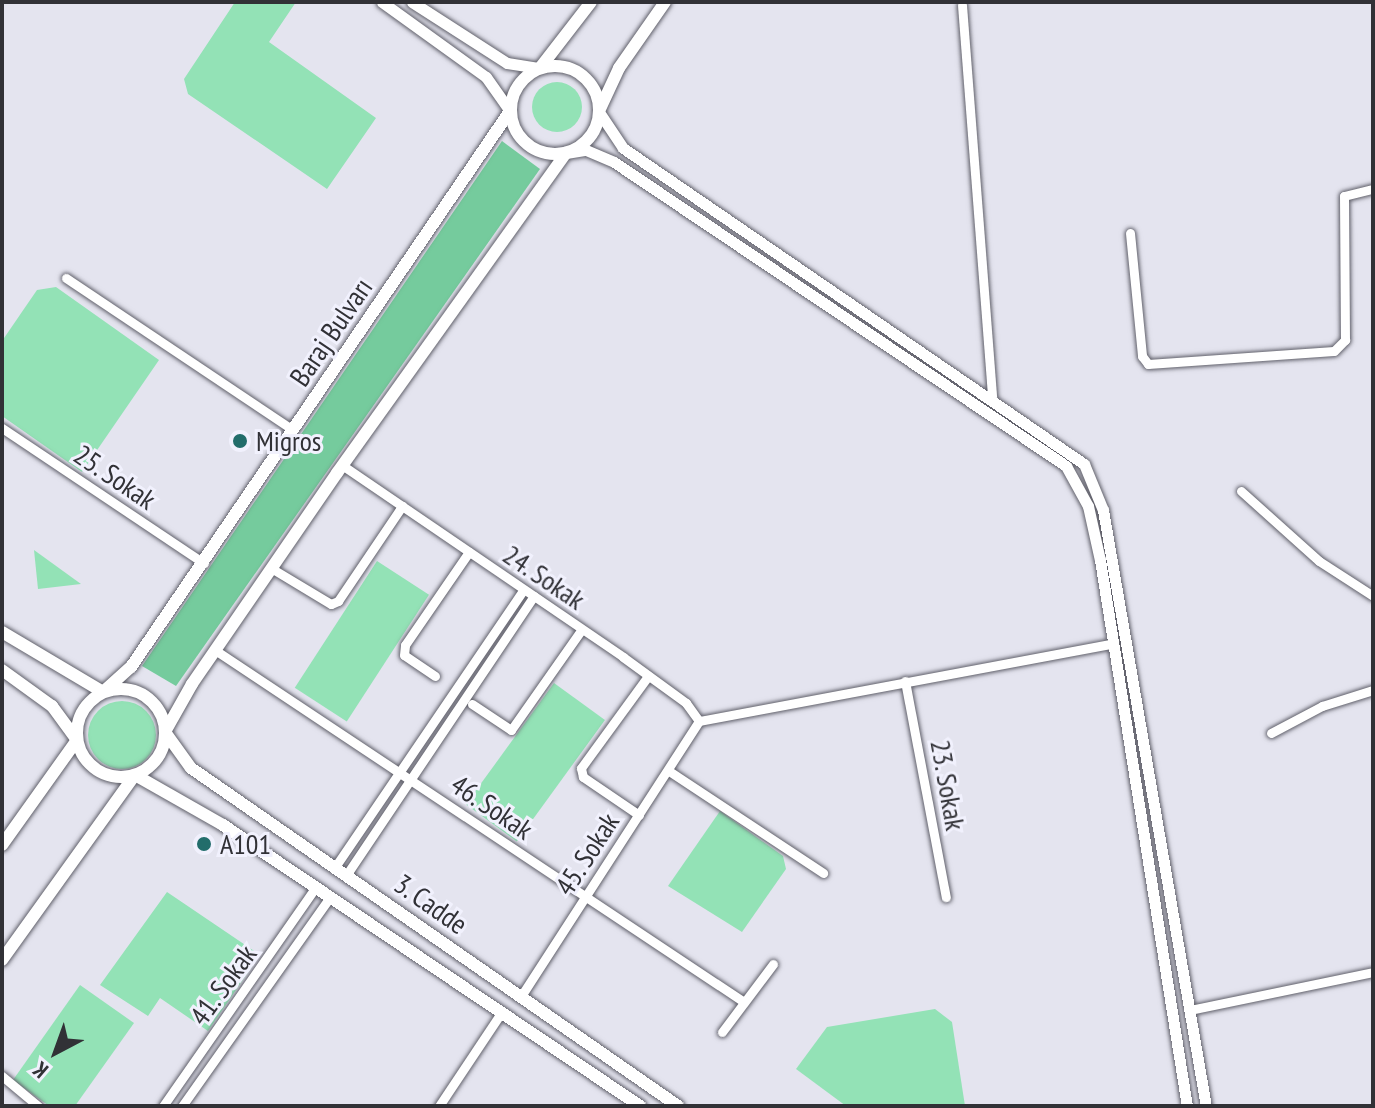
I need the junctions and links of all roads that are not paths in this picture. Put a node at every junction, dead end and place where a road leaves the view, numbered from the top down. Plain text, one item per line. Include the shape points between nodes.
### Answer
1 (382, 2) edge
2 (412, 2) edge
3 (591, 2) edge
4 (665, 2) edge
5 (962, 5) dead end
6 (540, 68) junction
7 (510, 111) junction
8 (599, 112) junction
9 (566, 153) junction
10 (1373, 189) edge
11 (1130, 233) dead end
12 (66, 278) dead end
13 (992, 397) junction
14 (2, 428) edge
15 (293, 430) junction
16 (342, 465) junction
17 (1241, 491) dead end
18 (402, 506) junction
19 (469, 552) junction
20 (204, 563) junction
21 (271, 568) junction
22 (523, 590) junction
23 (534, 596) junction
24 (1373, 596) edge
25 (582, 629) junction
26 (2, 632) edge
27 (1114, 643) junction
28 (215, 650) junction
29 (2, 670) edge
30 (435, 676) dead end
31 (648, 676) junction
32 (905, 681) junction
33 (1373, 690) edge
34 (103, 692) junction
35 (472, 704) dead end
36 (699, 721) junction
37 (165, 732) junction
38 (1271, 733) dead end
39 (77, 740) junction
40 (669, 771) junction
41 (400, 772) junction
42 (135, 775) junction
43 (411, 779) junction
44 (639, 815) junction
45 (2, 845) edge
46 (335, 867) junction
47 (823, 873) dead end
48 (347, 874) junction
49 (316, 887) junction
50 (330, 897) junction
51 (585, 897) junction
52 (946, 897) dead end
53 (2, 960) edge
54 (773, 964) dead end
55 (1373, 972) edge
56 (522, 995) junction
57 (744, 1002) junction
58 (1190, 1010) junction
59 (501, 1013) junction
60 (722, 1032) dead end
61 (2, 1076) edge
62 (38, 1106) edge
63 (163, 1106) edge
64 (182, 1106) edge
65 (439, 1106) edge
66 (640, 1106) edge
67 (678, 1106) edge
68 (1187, 1106) edge
69 (1206, 1106) edge

1 - 7 street via 486,77
2 - 6 street via 498,58
3 - 6 main road
4 - 8 main road via 619,68
5 - 13 street
6 - 7 main road via 518,84
6 - 8 main road via 554,66 581,75 597,98
7 - 9 main road via 518,136 528,145 552,155
7 - 15 main road, Baraj Bulvarı
8 - 9 main road via 589,138
8 - 13 street via 623,148
9 - 16 main road
9 - 27 street via 586,150 614,162 1066,466 1088,506
10 - 11 street via 1344,196 1345,340 1325,353 1148,364 1142,356
12 - 15 street
13 - 58 street via 1084,464 1103,510
14 - 20 street, 25. Sokak
15 - 20 main road, Baraj Bulvarı
16 - 18 street, 24. Sokak
16 - 21 main road
17 - 24 street via 1319,561
18 - 19 street, 24. Sokak
18 - 21 street via 338,601 331,604
19 - 22 street, 24. Sokak
19 - 30 street via 405,645 404,655
20 - 34 main road, Baraj Bulvarı via 131,667
21 - 28 main road
22 - 23 street, 24. Sokak
22 - 41 street
23 - 25 street, 24. Sokak
23 - 43 street
25 - 31 street, 24. Sokak
25 - 35 street via 511,730
26 - 34 main road
27 - 32 street
27 - 68 street
28 - 37 main road
28 - 41 street, 46. Sokak
29 - 39 main road via 52,706
31 - 36 street, 24. Sokak via 686,703
31 - 44 street via 581,768 583,777
32 - 36 street
32 - 52 street, 23. Sokak
33 - 38 street via 1322,706
34 - 37 main road via 132,690 145,696 162,718
34 - 39 main road via 82,712
36 - 40 street, 45. Sokak
37 - 42 main road via 157,759
37 - 46 main road, 3. Cadde via 191,768
39 - 42 main road via 82,755 105,775
39 - 45 main road
40 - 44 street, 45. Sokak
40 - 47 street
41 - 43 street, 46. Sokak
41 - 46 street
42 - 49 main road, 3. Cadde
42 - 53 main road
43 - 48 street
43 - 51 street, 46. Sokak
44 - 51 street, 45. Sokak
46 - 48 main road, 3. Cadde
48 - 56 main road, 3. Cadde
49 - 50 main road, 3. Cadde
49 - 63 street, 41. Sokak
50 - 59 main road, 3. Cadde
50 - 64 street, 41. Sokak
51 - 56 street, 45. Sokak
51 - 57 street, 46. Sokak
54 - 57 street
55 - 58 street
56 - 67 main road, 3. Cadde
57 - 60 street
58 - 69 street
59 - 65 street
59 - 66 main road, 3. Cadde
61 - 62 street

